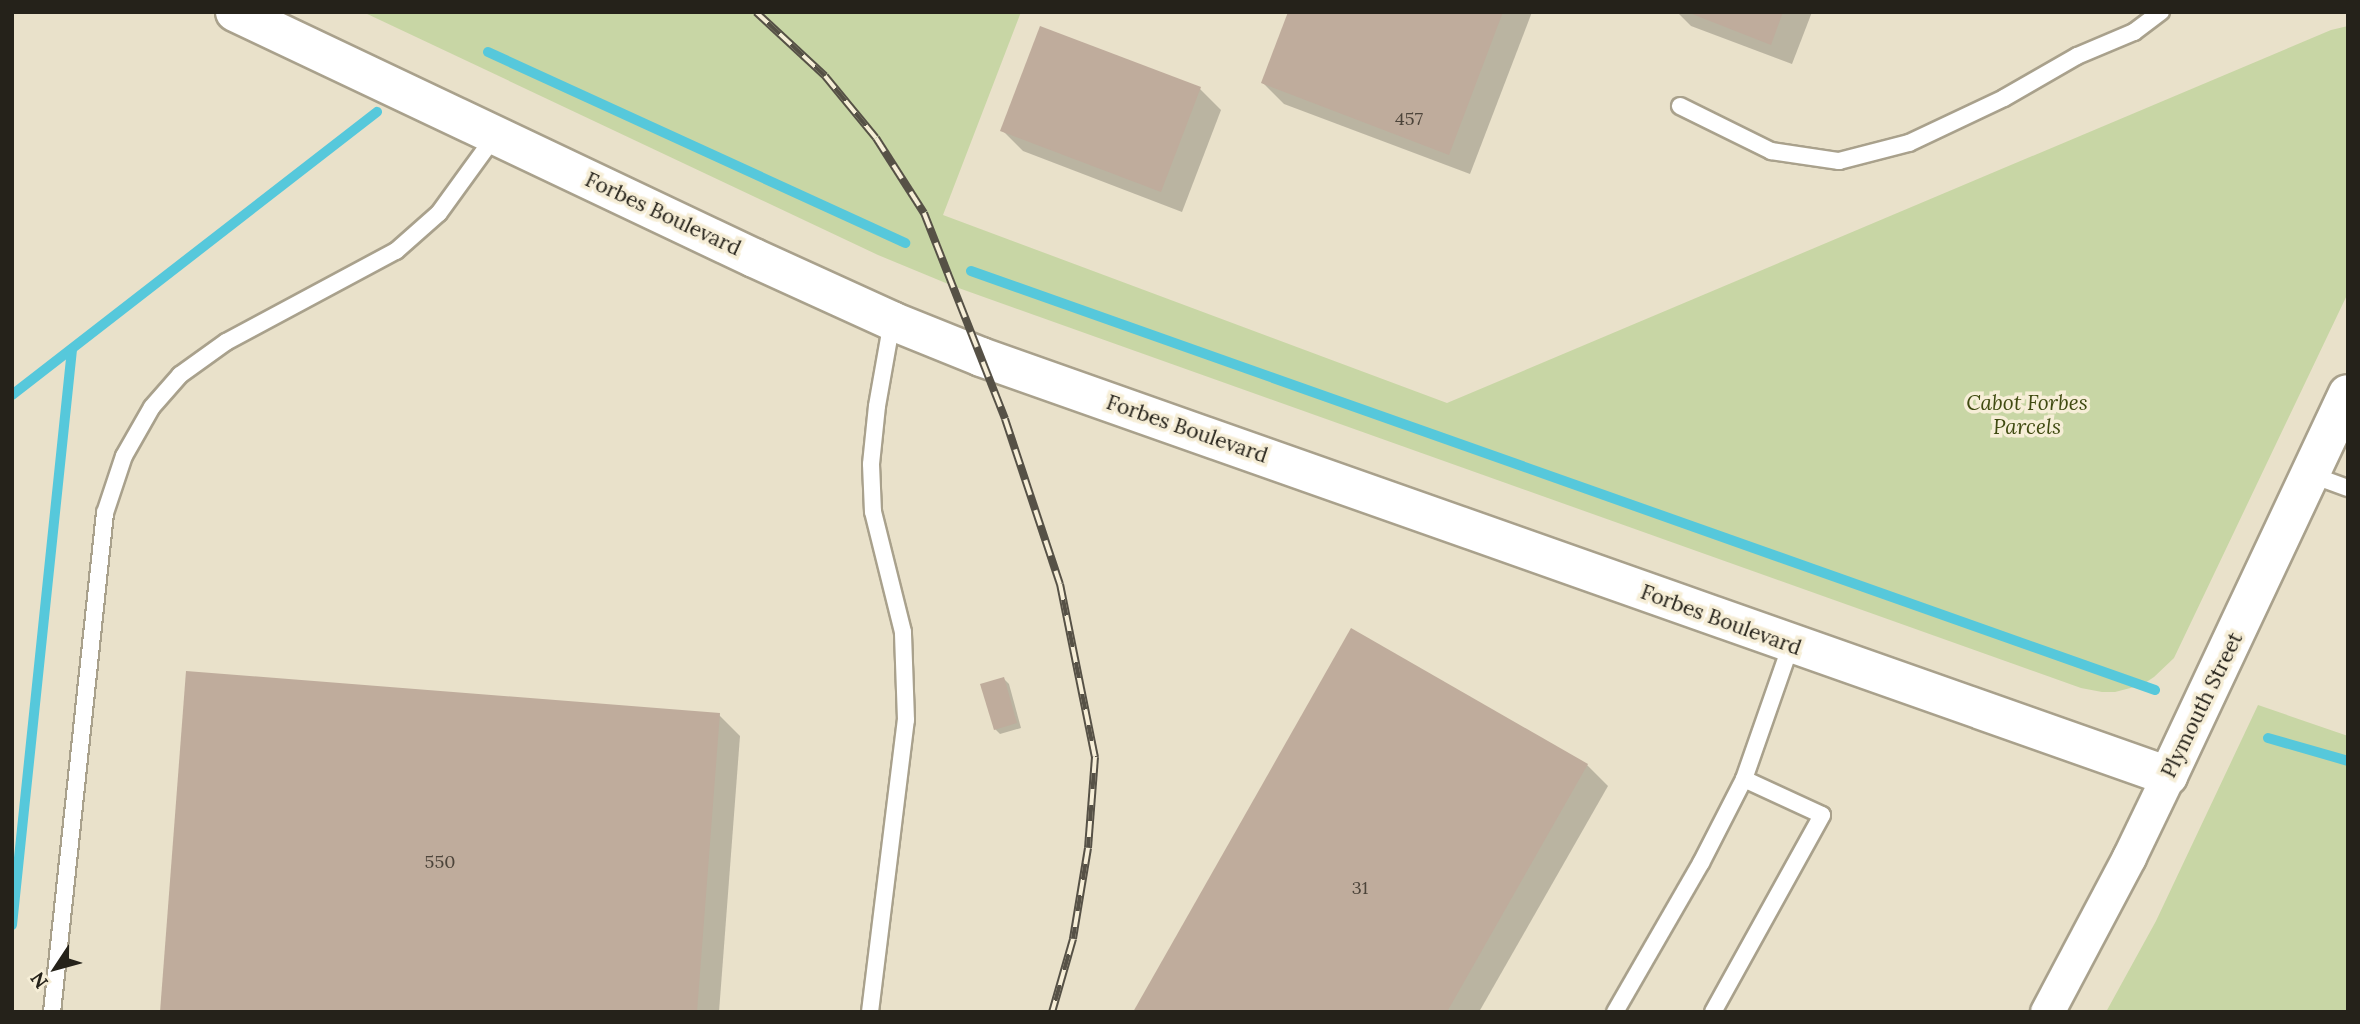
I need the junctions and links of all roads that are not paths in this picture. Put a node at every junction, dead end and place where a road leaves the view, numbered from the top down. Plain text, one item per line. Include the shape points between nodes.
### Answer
1 (235, 12) edge
2 (2161, 12) edge
3 (1680, 106) dead end
4 (495, 136) junction
5 (892, 321) junction
6 (2346, 401) edge
7 (2312, 475) junction
8 (2348, 488) edge
9 (1791, 645) junction
10 (2168, 776) junction
11 (1744, 779) junction
12 (52, 1012) edge
13 (870, 1012) edge
14 (1615, 1012) edge
15 (1713, 1012) edge
16 (2047, 1012) edge

1 - 4 street, Forbes Boulevard
2 - 3 lane via 2134,32 2077,56 1909,143 1839,161 1771,152
4 - 5 street, Forbes Boulevard
4 - 12 lane via 439,213 396,251 226,342 180,375 152,407 124,456 105,513
5 - 9 street, Forbes Boulevard via 981,357
5 - 13 lane via 870,464 873,512 902,632 906,720
6 - 7 street, Plymouth Street
7 - 8 lane
7 - 10 street, Plymouth Street
9 - 10 street, Forbes Boulevard
9 - 11 lane
10 - 16 street, Plymouth Street
11 - 14 lane
11 - 15 lane via 1822,815

